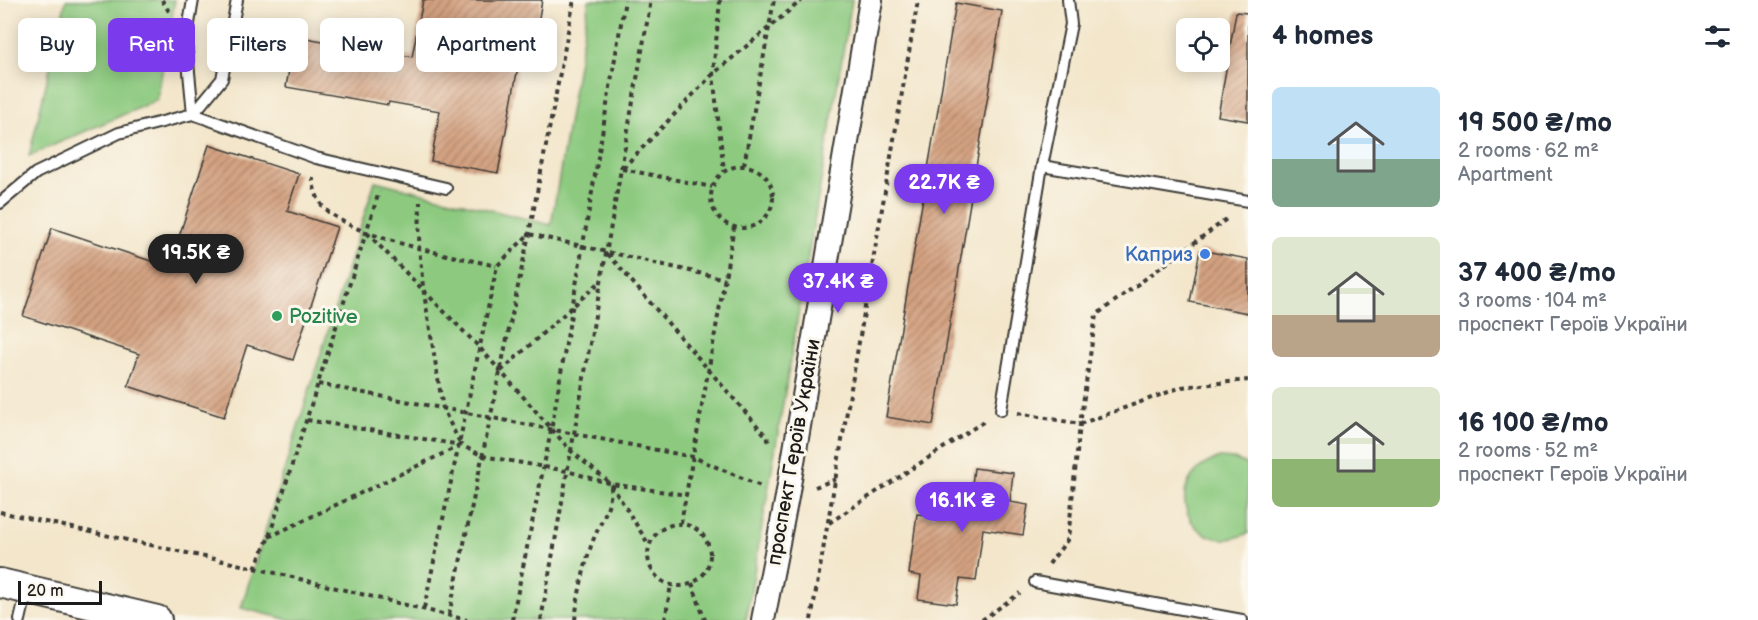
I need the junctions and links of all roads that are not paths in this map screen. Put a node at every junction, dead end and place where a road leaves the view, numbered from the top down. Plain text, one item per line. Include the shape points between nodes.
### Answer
1 (193, 0) edge
2 (237, 0) edge
3 (871, 0) edge
4 (1068, 0) edge
5 (193, 114) junction
6 (1042, 166) junction
7 (446, 188) dead end
8 (1248, 201) edge
9 (0, 204) edge
10 (1001, 410) road end
11 (1035, 582) road end
12 (0, 583) edge
13 (27, 590) junction
14 (20, 620) edge
15 (157, 620) edge
16 (763, 620) edge
17 (1242, 620) edge

1 - 5 lane via 186,41
2 - 5 lane via 222,79
3 - 16 street, проспект Героїв України
4 - 6 lane via 1071,24
5 - 7 lane via 316,158
5 - 9 lane via 118,133 36,173
6 - 8 lane
6 - 10 lane
11 - 17 lane
12 - 13 street
13 - 14 lane
13 - 15 street

